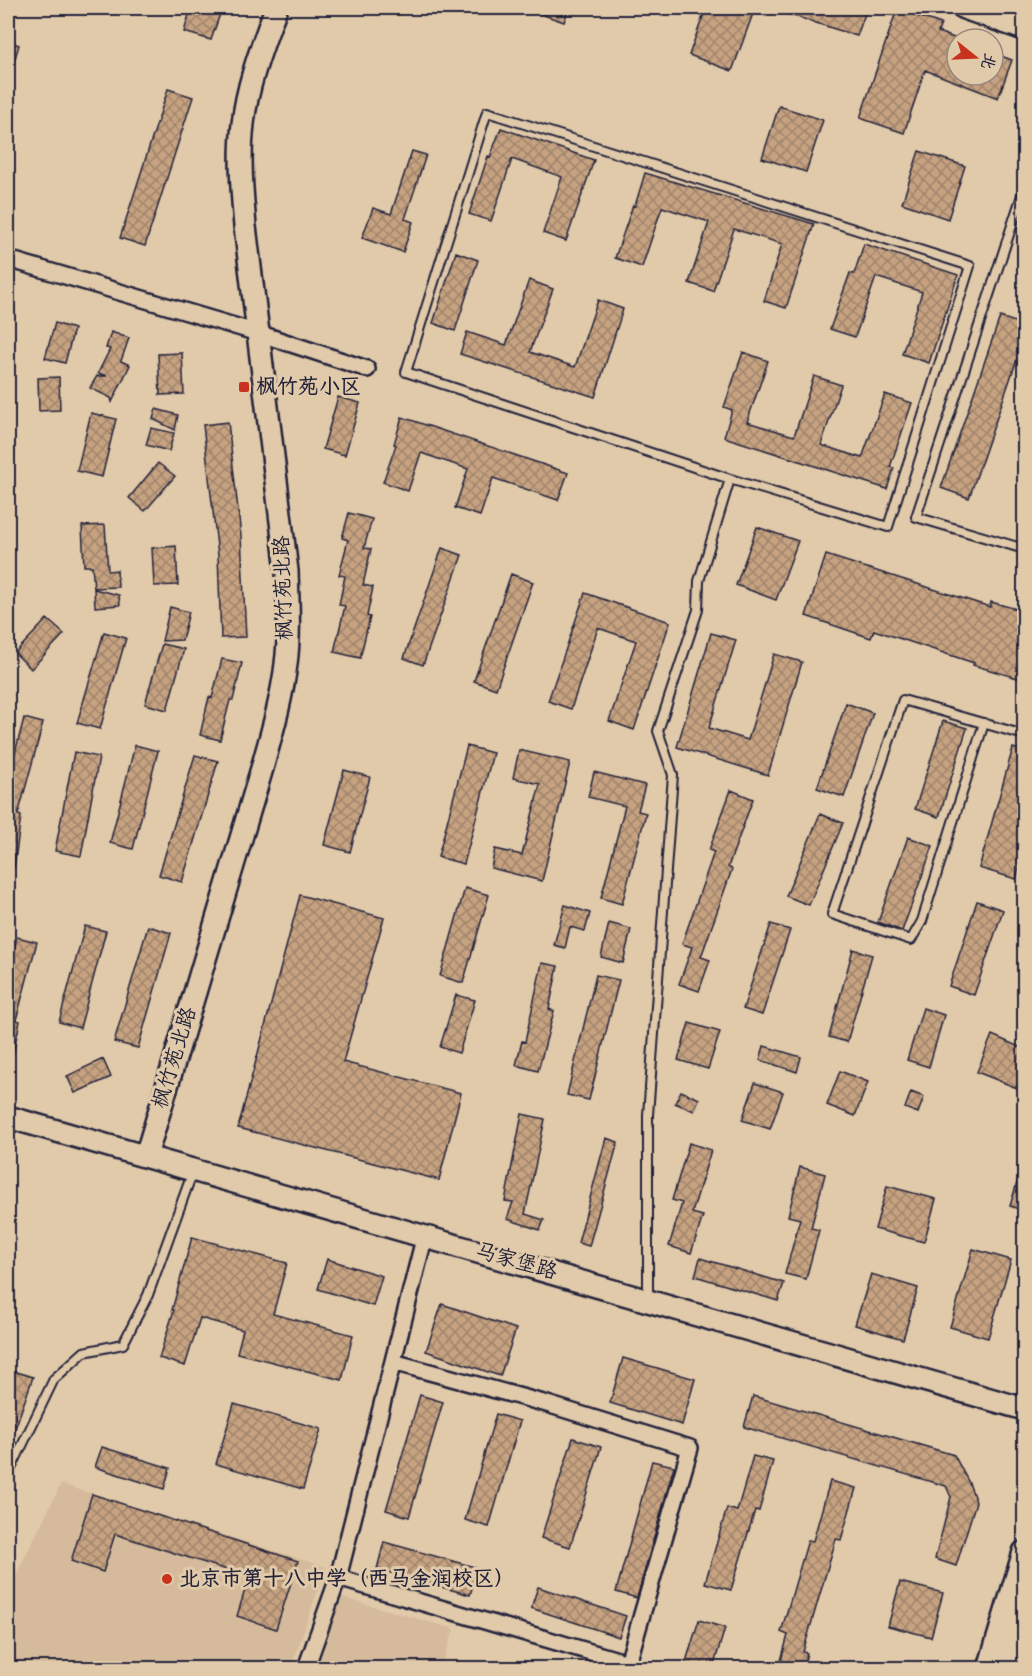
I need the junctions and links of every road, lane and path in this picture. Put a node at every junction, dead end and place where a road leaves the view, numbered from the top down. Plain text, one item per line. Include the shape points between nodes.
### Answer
1 (276, 8) edge
2 (963, 8) edge
3 (1024, 29) edge
4 (1024, 189) edge
5 (8, 259) edge
6 (258, 333) junction
7 (367, 369) dead end
8 (730, 479) junction
9 (1024, 549) edge
10 (984, 723) junction
11 (1024, 735) edge
12 (8, 1117) edge
13 (146, 1156) junction
14 (194, 1170) junction
15 (425, 1235) junction
16 (648, 1300) junction
17 (393, 1362) junction
18 (1024, 1409) edge
19 (8, 1475) edge
20 (1024, 1552) edge
21 (339, 1578) junction
22 (1024, 1619) edge
23 (630, 1666) edge
24 (306, 1668) edge
25 (989, 1668) edge
26 (1008, 1668) edge

1 - 6 street, 枫竹苑北路 via 243,123 241,176
2 - 3 street
4 - 9 lane via 916,517
5 - 6 street
6 - 7 street
6 - 13 street, 枫竹苑北路 via 287,571 286,665 263,765
8 - 8 lane via 406,372 487,112 970,266 888,526
8 - 16 lane via 699,581 698,610 658,731 673,775 648,1115
10 - 10 lane via 903,700 832,914 911,940 922,921
10 - 11 lane
12 - 13 street, 马家堡路
13 - 14 street, 马家堡路
14 - 15 street, 马家堡路
14 - 19 lane via 148,1295 123,1344 84,1352 54,1379
15 - 16 street, 马家堡路
15 - 17 street
16 - 18 street, 马家堡路
17 - 21 street
17 - 23 street via 690,1448
20 - 25 street
21 - 23 street
21 - 24 street
22 - 26 street

